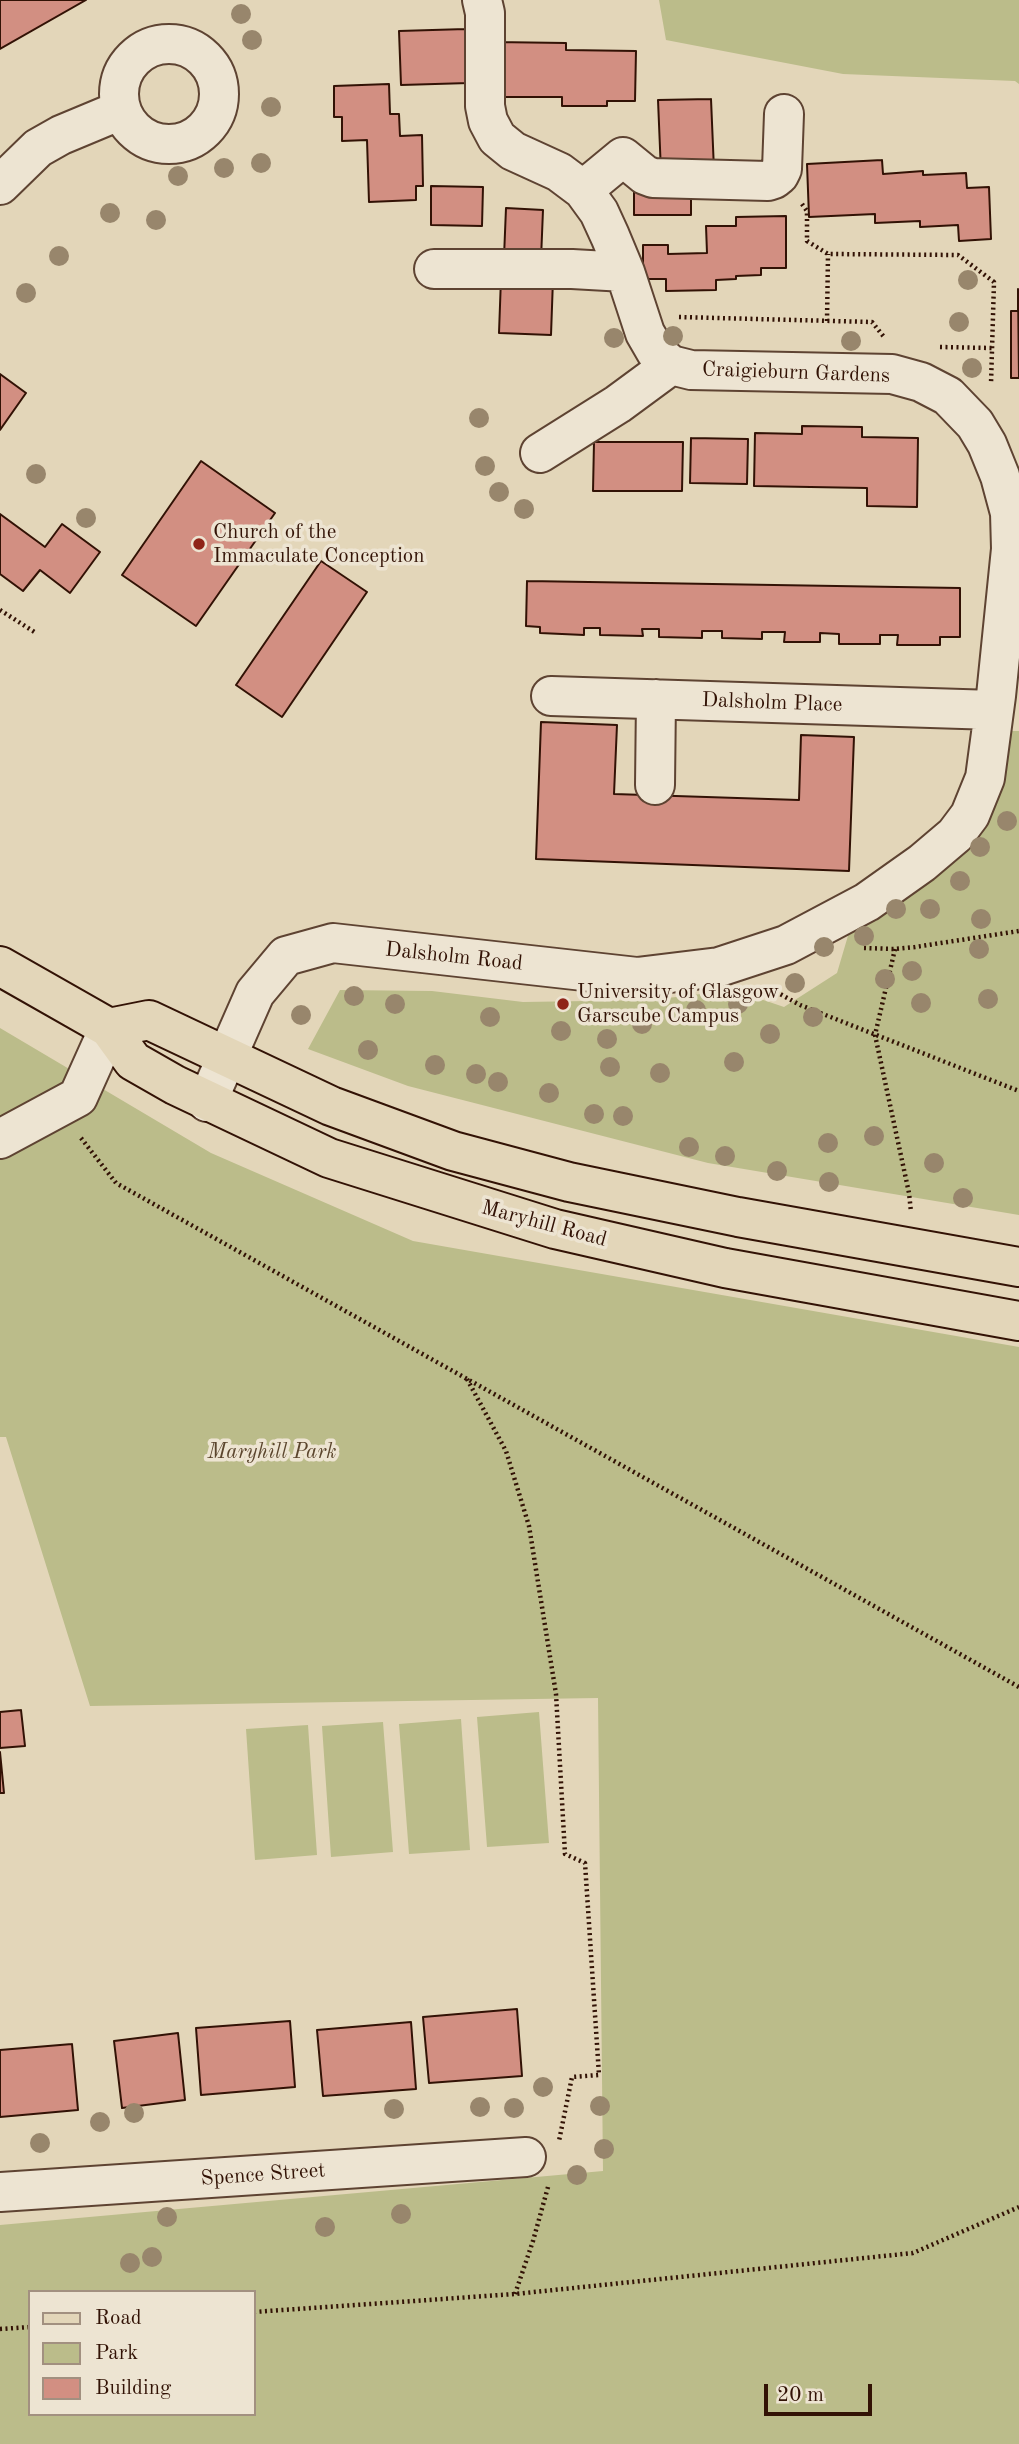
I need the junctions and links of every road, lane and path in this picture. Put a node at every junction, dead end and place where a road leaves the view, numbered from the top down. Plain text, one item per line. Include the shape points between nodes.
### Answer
1 (482, 0) edge
2 (121, 110) dead end
3 (784, 114) dead end
4 (779, 176) junction
5 (0, 185) edge
6 (583, 190) junction
7 (828, 254) junction
8 (434, 269) dead end
9 (625, 272) junction
10 (827, 321) dead end
11 (671, 365) junction
12 (975, 424) junction
13 (540, 453) dead end
14 (0, 610) edge
15 (36, 633) dead end
16 (551, 696) dead end
17 (656, 699) junction
18 (994, 710) junction
19 (655, 785) dead end
20 (867, 902) joint
21 (1019, 931) edge
22 (854, 948) dead end
23 (895, 950) junction
24 (0, 966) edge
25 (719, 967) junction
26 (109, 1028) junction
27 (875, 1035) junction
28 (228, 1058) junction
29 (1019, 1091) edge
30 (78, 1097) junction
31 (207, 1102) junction
32 (0, 1139) edge
33 (905, 1247) junction
34 (1019, 1267) edge
35 (1019, 1321) edge
36 (467, 1378) junction
37 (1019, 1687) edge
38 (544, 2161) junction
39 (0, 2192) edge
40 (1019, 2207) edge
41 (515, 2294) junction
42 (256, 2312) edge
43 (28, 2327) edge
44 (0, 2329) edge

1 - 6 street, Craigieburn Gardens via 485,106 497,138
2 - 5 street via 38,148
3 - 4 street
4 - 6 street via 768,181 653,178 623,157
4 - 7 path via 807,211 807,241
6 - 9 street, Craigieburn Gardens via 599,212
7 - 10 path
7 - 12 path via 958,255 994,282 990,411
8 - 9 street
9 - 11 street, Craigieburn Gardens via 645,333
11 - 12 street, Craigieburn Gardens via 691,370 892,374 948,396
11 - 13 street
12 - 18 street, Craigieburn Gardens via 1000,476 1010,513 1011,549
14 - 15 path
16 - 17 street, Dalsholm Place
17 - 18 street, Dalsholm Place
17 - 19 street
18 - 20 street, Craigieburn Gardens via 985,778 970,815 955,835 922,863
20 - 25 street, Dalsholm Road via 786,945
21 - 23 path
22 - 23 path
23 - 27 path
24 - 26 main road, Maryhill Road
25 - 27 path via 751,977 800,1005
25 - 28 street, Dalsholm Road via 637,977 333,943 286,956 255,993
26 - 28 main road via 149,1020
26 - 30 street
26 - 31 main road, Maryhill Road via 133,1061
27 - 29 path
27 - 33 path via 909,1193
28 - 31 street, Dalsholm Road
28 - 33 main road via 331,1106 453,1151 569,1182
30 - 32 street
30 - 36 path via 70,1124 116,1183
31 - 35 main road, Maryhill Road via 329,1158 555,1230 725,1268
33 - 34 main road
36 - 37 path
36 - 38 path via 506,1451 529,1526 556,1694 565,1854 585,1863 599,2075 572,2077
38 - 39 street, Spence Street
38 - 41 path via 533,2241
40 - 41 path via 913,2253
41 - 42 path
43 - 44 path

